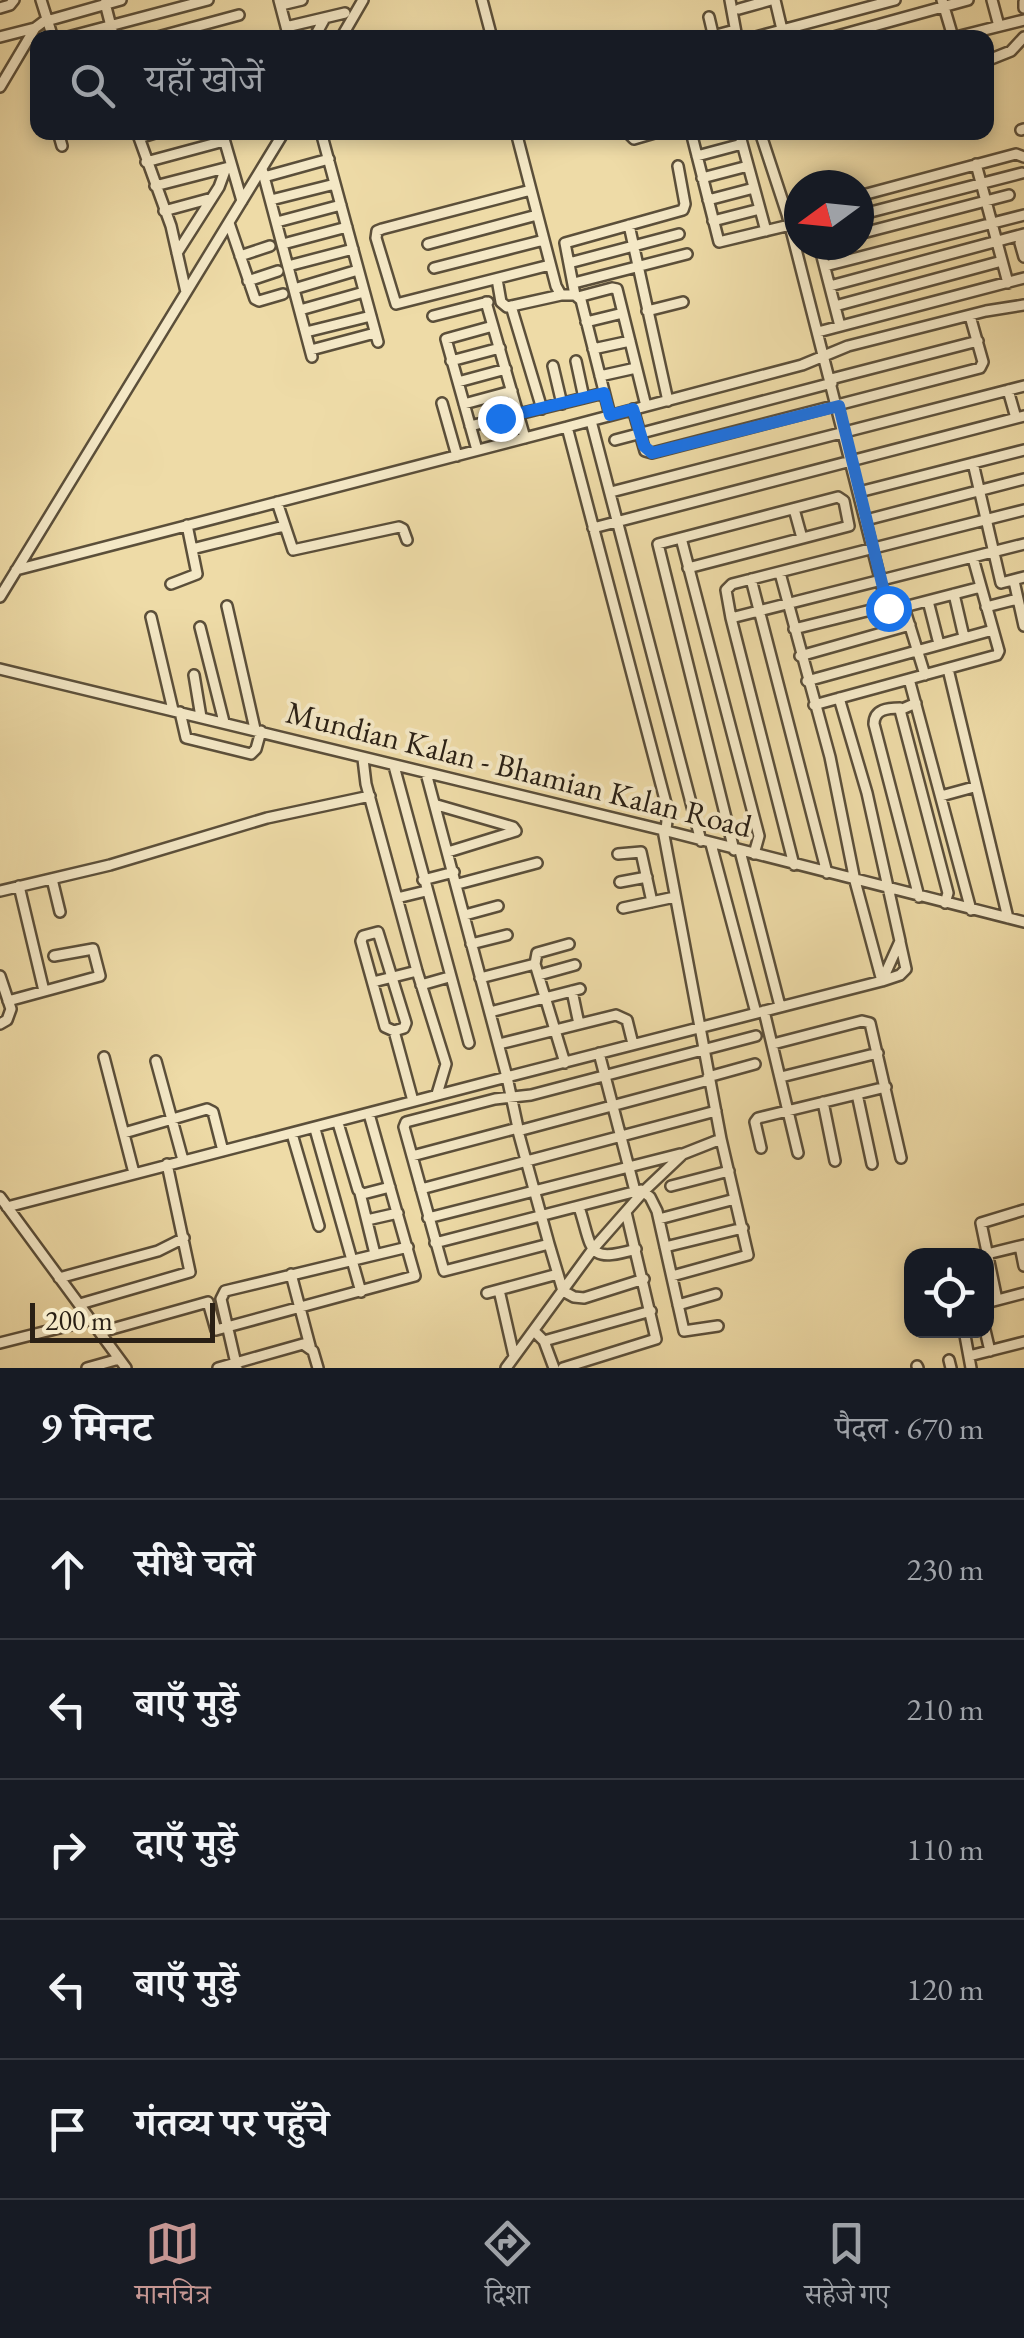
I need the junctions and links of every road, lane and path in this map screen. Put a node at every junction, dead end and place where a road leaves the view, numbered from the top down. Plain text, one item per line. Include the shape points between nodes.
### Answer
1 (14, 0) edge
2 (41, 0) edge
3 (122, 0) edge
4 (207, 0) edge
5 (302, 0) edge
6 (341, 0) edge
7 (363, 0) edge
8 (482, 0) edge
9 (730, 0) edge
10 (773, 0) edge
11 (896, 0) edge
12 (968, 0) edge
13 (992, 0) edge
14 (105, 2) edge
15 (280, 3) edge
16 (944, 4) edge
17 (0, 8) edge
18 (739, 9) dead end
19 (344, 13) junction
20 (239, 15) dead end
21 (709, 17) dead end
22 (326, 18) junction
23 (46, 20) junction
24 (1024, 20) edge
25 (111, 26) junction
26 (348, 26) junction
27 (999, 26) junction
28 (35, 28) joint
29 (50, 30) edge
30 (95, 30) edge
31 (112, 30) edge
32 (200, 30) edge
33 (287, 30) edge
34 (293, 30) edge
35 (319, 30) edge
36 (346, 30) edge
37 (490, 30) edge
38 (710, 30) edge
39 (735, 30) edge
40 (782, 30) edge
41 (796, 30) edge
42 (857, 30) edge
43 (951, 30) edge
44 (984, 30) edge
45 (0, 36) edge
46 (30, 36) edge
47 (1024, 36) edge
48 (994, 58) edge
49 (0, 86) edge
50 (60, 140) edge
51 (139, 140) edge
52 (214, 140) edge
53 (224, 140) edge
54 (280, 140) edge
55 (323, 140) edge
56 (518, 140) edge
57 (693, 140) edge
58 (741, 140) edge
59 (763, 140) edge
60 (742, 144) junction
61 (62, 146) dead end
62 (696, 156) junction
63 (1024, 156) edge
64 (329, 159) junction
65 (146, 162) junction
66 (976, 164) junction
67 (678, 166) dead end
68 (748, 166) junction
69 (229, 167) junction
70 (263, 173) junction
71 (1022, 173) edge
72 (702, 178) junction
73 (336, 184) junction
74 (982, 184) junction
75 (155, 186) junction
76 (754, 188) junction
77 (530, 190) junction
78 (874, 192) edge
79 (1009, 195) dead end
80 (212, 198) junction
81 (271, 200) junction
82 (708, 200) junction
83 (242, 201) junction
84 (986, 201) junction
85 (341, 205) junction
86 (784, 205) edge
87 (760, 210) junction
88 (164, 211) junction
89 (874, 211) edge
90 (537, 215) junction
91 (1024, 215) edge
92 (713, 221) junction
93 (277, 222) junction
94 (992, 222) junction
95 (229, 223) junction
96 (628, 226) junction
97 (347, 227) junction
98 (784, 228) edge
99 (874, 230) edge
100 (766, 232) junction
101 (680, 234) dead end
102 (1024, 235) edge
103 (544, 240) junction
104 (996, 241) junction
105 (282, 244) junction
106 (428, 244) dead end
107 (270, 246) dead end
108 (634, 246) junction
109 (353, 249) junction
110 (177, 253) junction
111 (687, 254) dead end
112 (240, 256) junction
113 (1024, 257) edge
114 (799, 260) edge
115 (823, 260) edge
116 (1002, 261) junction
117 (568, 263) junction
118 (550, 266) junction
119 (638, 266) junction
120 (824, 266) junction
121 (283, 268) junction
122 (434, 268) dead end
123 (358, 270) junction
124 (1024, 278) edge
125 (497, 279) junction
126 (248, 280) junction
127 (574, 282) junction
128 (1008, 283) junction
129 (830, 286) junction
130 (294, 288) junction
131 (890, 291) junction
132 (186, 292) junction
133 (364, 292) junction
134 (282, 294) dead end
135 (561, 294) junction
136 (577, 296) junction
137 (500, 298) junction
138 (486, 302) junction
139 (683, 302) dead end
140 (1024, 305) edge
141 (511, 306) junction
142 (836, 306) junction
143 (300, 310) junction
144 (647, 311) junction
145 (894, 312) junction
146 (624, 313) junction
147 (370, 316) junction
148 (433, 316) dead end
149 (970, 316) junction
150 (586, 322) junction
151 (493, 326) junction
152 (840, 326) junction
153 (306, 332) junction
154 (818, 332) junction
155 (630, 341) junction
156 (978, 341) junction
157 (500, 348) junction
158 (593, 350) junction
159 (825, 357) junction
160 (452, 361) junction
161 (576, 361) dead end
162 (552, 366) dead end
163 (636, 368) junction
164 (506, 370) junction
165 (600, 376) junction
166 (832, 381) junction
167 (458, 382) junction
168 (1024, 386) edge
169 (1008, 390) junction
170 (512, 391) junction
171 (604, 393) junction
172 (584, 398) junction
173 (668, 401) junction
174 (442, 403) dead end
175 (464, 404) junction
176 (562, 404) junction
177 (646, 406) junction
178 (839, 406) junction
179 (542, 409) junction
180 (633, 409) junction
181 (519, 414) junction
182 (610, 415) junction
183 (1020, 417) edge
184 (592, 421) junction
185 (470, 426) junction
186 (567, 427) junction
187 (846, 432) junction
188 (640, 433) junction
189 (525, 438) junction
190 (615, 440) dead end
191 (477, 450) junction
192 (1024, 450) edge
193 (457, 456) junction
194 (852, 461) junction
195 (972, 464) junction
196 (1024, 479) edge
197 (979, 490) junction
198 (610, 492) junction
199 (859, 492) junction
200 (276, 502) junction
201 (794, 509) junction
202 (1024, 510) edge
203 (987, 519) junction
204 (866, 520) junction
205 (619, 522) junction
206 (187, 525) junction
207 (284, 526) junction
208 (594, 528) junction
209 (681, 538) junction
210 (802, 538) junction
211 (406, 540) dead end
212 (1024, 544) edge
213 (192, 549) junction
214 (873, 549) junction
215 (995, 552) junction
216 (972, 558) junction
217 (688, 568) junction
218 (16, 570) junction
219 (780, 573) junction
220 (1019, 579) edge
221 (752, 580) junction
222 (881, 582) junction
223 (171, 584) dead end
224 (981, 588) junction
225 (954, 594) junction
226 (0, 597) edge
227 (1017, 599) junction
228 (928, 601) junction
229 (787, 604) junction
230 (227, 606) dead end
231 (887, 606) junction
232 (904, 607) junction
233 (986, 607) junction
234 (760, 610) junction
235 (152, 618) dead end
236 (732, 618) junction
237 (702, 624) junction
238 (910, 626) junction
239 (1024, 626) edge
240 (200, 627) dead end
241 (678, 630) junction
242 (794, 630) junction
243 (993, 630) junction
244 (964, 637) junction
245 (940, 644) junction
246 (918, 650) junction
247 (800, 656) junction
248 (654, 658) junction
249 (629, 665) junction
250 (0, 668) edge
251 (948, 669) junction
252 (194, 675) dead end
253 (925, 675) junction
254 (909, 679) junction
255 (807, 681) junction
256 (840, 698) junction
257 (916, 703) junction
258 (814, 706) junction
259 (900, 708) junction
260 (177, 711) junction
261 (726, 711) junction
262 (201, 717) junction
263 (701, 718) junction
264 (224, 722) junction
265 (258, 730) junction
266 (930, 756) junction
267 (363, 758) junction
268 (913, 760) junction
269 (394, 766) junction
270 (426, 773) junction
271 (974, 787) junction
272 (370, 796) junction
273 (941, 796) junction
274 (437, 805) junction
275 (665, 830) junction
276 (706, 843) junction
277 (737, 850) junction
278 (448, 852) junction
279 (618, 854) dead end
280 (754, 854) junction
281 (537, 863) dead end
282 (794, 865) junction
283 (454, 872) junction
284 (961, 872) junction
285 (827, 873) junction
286 (943, 876) junction
287 (647, 877) junction
288 (52, 879) junction
289 (855, 881) junction
290 (620, 882) dead end
291 (458, 884) junction
292 (19, 886) junction
293 (424, 886) junction
294 (886, 889) junction
295 (0, 890) edge
296 (675, 897) junction
297 (919, 897) junction
298 (397, 898) junction
299 (652, 902) junction
300 (945, 904) junction
301 (498, 906) dead end
302 (623, 908) dead end
303 (970, 910) junction
304 (60, 912) dead end
305 (465, 915) junction
306 (1008, 918) junction
307 (1024, 922) edge
308 (507, 935) dead end
309 (900, 941) junction
310 (471, 944) junction
311 (569, 944) dead end
312 (54, 956) dead end
313 (575, 965) dead end
314 (537, 969) junction
315 (417, 971) junction
316 (0, 976) edge
317 (393, 977) junction
318 (449, 977) junction
319 (480, 978) junction
320 (882, 981) junction
321 (373, 982) junction
322 (422, 985) junction
323 (44, 992) junction
324 (545, 998) junction
325 (8, 1001) junction
326 (780, 1006) junction
327 (490, 1012) junction
328 (760, 1012) junction
329 (0, 1024) edge
330 (579, 1024) junction
331 (699, 1029) junction
332 (554, 1030) junction
333 (394, 1031) junction
334 (756, 1036) dead end
335 (468, 1044) dead end
336 (499, 1044) junction
337 (634, 1044) junction
338 (772, 1044) junction
339 (702, 1050) junction
340 (600, 1053) junction
341 (878, 1053) junction
342 (104, 1057) dead end
343 (156, 1060) dead end
344 (565, 1063) junction
345 (755, 1064) dead end
346 (605, 1076) junction
347 (507, 1077) junction
348 (708, 1078) junction
349 (781, 1078) junction
350 (886, 1088) junction
351 (437, 1094) junction
352 (857, 1094) junction
353 (512, 1099) junction
354 (413, 1100) junction
355 (823, 1102) junction
356 (613, 1106) junction
357 (789, 1110) junction
358 (716, 1111) junction
359 (369, 1114) junction
360 (171, 1118) junction
361 (338, 1123) junction
362 (315, 1129) junction
363 (518, 1129) junction
364 (124, 1133) junction
365 (292, 1134) junction
366 (621, 1136) junction
367 (721, 1139) junction
368 (760, 1148) dead end
369 (223, 1151) junction
370 (798, 1152) dead end
371 (683, 1154) junction
372 (412, 1156) junction
373 (901, 1158) dead end
374 (183, 1160) junction
375 (526, 1160) junction
376 (836, 1162) dead end
377 (167, 1164) junction
378 (872, 1164) dead end
379 (628, 1165) junction
380 (729, 1171) junction
381 (134, 1173) junction
382 (671, 1186) dead end
383 (390, 1187) junction
384 (420, 1189) junction
385 (535, 1190) junction
386 (640, 1191) junction
387 (360, 1193) junction
388 (735, 1200) junction
389 (3, 1202) edge
390 (579, 1207) junction
391 (1024, 1210) edge
392 (626, 1212) junction
393 (398, 1213) junction
394 (542, 1216) junction
395 (428, 1218) junction
396 (659, 1219) junction
397 (367, 1220) junction
398 (318, 1226) dead end
399 (743, 1228) junction
400 (184, 1238) junction
401 (435, 1243) junction
402 (549, 1244) junction
403 (1022, 1245) edge
404 (408, 1246) junction
405 (665, 1247) junction
406 (636, 1248) junction
407 (987, 1248) edge
408 (593, 1249) junction
409 (994, 1252) edge
410 (375, 1254) junction
411 (352, 1260) junction
412 (1024, 1266) edge
413 (291, 1274) junction
414 (558, 1274) junction
415 (672, 1276) junction
416 (60, 1278) junction
417 (644, 1279) junction
418 (500, 1290) junction
419 (563, 1291) junction
420 (361, 1292) junction
421 (1024, 1293) edge
422 (487, 1294) dead end
423 (716, 1294) dead end
424 (994, 1300) edge
425 (80, 1304) junction
426 (678, 1305) junction
427 (300, 1308) junction
428 (651, 1311) junction
429 (91, 1320) junction
430 (718, 1326) dead end
431 (226, 1327) junction
432 (534, 1331) junction
433 (101, 1332) junction
434 (966, 1338) edge
435 (987, 1338) edge
436 (544, 1342) junction
437 (1024, 1342) edge
438 (0, 1343) edge
439 (310, 1346) junction
440 (990, 1351) junction
441 (514, 1356) junction
442 (969, 1356) junction
443 (123, 1363) edge
444 (236, 1366) edge
445 (87, 1368) edge
446 (218, 1368) edge
447 (318, 1368) edge
448 (506, 1368) edge
449 (554, 1368) edge
450 (563, 1368) edge
451 (971, 1368) edge

1 - 17 street
2 - 23 street
3 - 14 street
4 - 25 street
5 - 15 street
6 - 19 street
7 - 26 street
8 - 37 street
9 - 39 street
10 - 18 street
10 - 40 street
11 - 41 street
12 - 16 street
13 - 27 street
14 - 23 street
14 - 25 street
15 - 33 street
16 - 42 street
16 - 43 street
19 - 22 street
19 - 26 street
20 - 32 street
21 - 38 street
22 - 34 street
22 - 35 street
23 - 28 street
23 - 29 street
24 - 27 street
25 - 30 street
25 - 31 street
26 - 36 street
27 - 44 street
28 - 45 street
46 - 49 street
47 - 48 street
50 - 61 street
51 - 65 street
52 - 65 street
53 - 69 street
54 - 70 street
55 - 64 street
56 - 77 street
57 - 62 street
58 - 60 street
59 - 86 street
60 - 62 street
60 - 68 street
62 - 72 street
63 - 66 street
64 - 70 street
64 - 73 street
65 - 75 street
66 - 74 street
66 - 78 street
67 - 96 street via 682,210
68 - 72 street
68 - 76 street
69 - 75 street
69 - 80 street
69 - 83 street
70 - 81 street
70 - 83 street
71 - 74 street
72 - 82 street
73 - 81 street
73 - 85 street
74 - 84 street
74 - 89 street
75 - 88 street
76 - 82 street
76 - 87 street
77 - 90 street
77 - 125 street via 376,234 396,304
79 - 84 street
80 - 88 street
80 - 110 street
81 - 93 street
82 - 92 street
83 - 95 street
84 - 94 street
84 - 99 street
85 - 93 street
85 - 97 street
87 - 92 street
87 - 100 street
88 - 110 street
90 - 103 street
90 - 106 street
91 - 94 street
92 - 100 street via 719,242
93 - 105 street
94 - 104 street
94 - 120 street
95 - 112 street
95 - 132 street
96 - 108 street
96 - 117 street via 565,243
97 - 105 street
97 - 109 street
98 - 100 street
101 - 108 street
102 - 104 street
102 - 113 street
103 - 118 street
103 - 122 street
104 - 116 street
104 - 129 street
105 - 121 street
107 - 112 street
108 - 117 street
108 - 119 street
109 - 121 street
109 - 123 street
110 - 132 street
111 - 119 street
112 - 126 street
114 - 154 street
115 - 120 street
116 - 128 street
116 - 131 street
117 - 127 street
118 - 125 street
118 - 135 street
119 - 127 street
119 - 144 street
120 - 129 street
121 - 126 street
121 - 130 street
123 - 130 street
123 - 133 street
124 - 128 street
125 - 137 street
126 - 134 street via 256,301
127 - 136 street
128 - 145 street
129 - 142 street
130 - 143 street
131 - 142 street
131 - 145 street
132 - 218 street
133 - 143 street
133 - 147 street
135 - 136 street
135 - 141 street
136 - 146 street via 615,288
136 - 150 street
137 - 138 street
137 - 141 street
138 - 148 street
138 - 151 street
139 - 144 street
140 - 149 street
141 - 179 street
142 - 152 street
143 - 153 street
144 - 173 street
145 - 152 street
146 - 150 street
146 - 155 street
147 - 153 street
147 - 153 street via 376,338 312,354
149 - 156 street
149 - 159 street
150 - 158 street
151 - 157 street
151 - 160 street via 448,337
152 - 154 street
154 - 159 street
155 - 158 street
155 - 163 street
156 - 166 street
156 - 178 street via 980,368
157 - 160 street
157 - 164 street
158 - 165 street
159 - 166 street
159 - 173 street
160 - 167 street
161 - 172 street
162 - 176 street
163 - 165 street
163 - 177 street
164 - 167 street
164 - 170 street
165 - 171 street
166 - 178 street
166 - 188 street
167 - 175 street
168 - 169 street
169 - 183 street
169 - 187 street
170 - 175 street
170 - 181 street
171 - 172 street
171 - 182 street
172 - 176 street
173 - 177 street
174 - 193 street
175 - 185 street
176 - 179 street
177 - 180 street
178 - 187 street
178 - 188 street via 652,453
179 - 181 street
180 - 182 street
180 - 188 street
181 - 185 street
181 - 189 street
182 - 184 street
183 - 194 street
184 - 186 street
184 - 198 street
185 - 191 street
186 - 189 street
186 - 208 street
187 - 194 street
187 - 198 street
188 - 190 street
189 - 191 street
191 - 193 street
192 - 195 street
193 - 200 street
194 - 199 street
194 - 205 street
195 - 197 street
195 - 199 street
196 - 197 street
197 - 203 street
197 - 204 street
198 - 205 street
199 - 204 street
200 - 206 street
200 - 207 street
201 - 209 street
201 - 210 street
201 - 210 street via 840,497 850,522
202 - 203 street
203 - 214 street
203 - 215 street
204 - 214 street
205 - 208 street
205 - 248 street
206 - 213 street
206 - 218 street
207 - 211 street via 297,551 398,528
207 - 213 street
208 - 249 street
209 - 217 street
209 - 241 street via 658,548
210 - 217 street
212 - 215 street
213 - 223 street via 197,574
214 - 219 street
214 - 222 street
215 - 216 street
215 - 220 street via 1002,583
216 - 222 street
216 - 224 street
217 - 237 street
218 - 226 street
219 - 221 street
219 - 229 street
220 - 227 street
221 - 234 street
221 - 236 street via 726,590
222 - 229 street
222 - 231 street
224 - 225 street
224 - 233 street
225 - 228 street
225 - 244 street
227 - 233 street
227 - 239 street
228 - 232 street
228 - 245 street
229 - 234 street
229 - 242 street
230 - 265 street
231 - 232 street
231 - 242 street
232 - 238 street
233 - 243 street
234 - 236 street
234 - 285 street
235 - 260 street
236 - 282 street
237 - 241 street
237 - 261 street
238 - 246 street
238 - 247 street
240 - 264 street
241 - 263 street
242 - 247 street
243 - 244 street
243 - 251 street via 997,655
244 - 245 street
245 - 246 street
246 - 253 street
246 - 255 street
247 - 255 street
248 - 249 street
248 - 276 street
249 - 275 street via 668,811
250 - 260 street, Mundian Kalan - Bhamian Kalan Road
251 - 253 street
251 - 271 street
252 - 262 street
253 - 254 street
254 - 256 street
254 - 257 street
255 - 258 street
256 - 258 street
256 - 294 street
257 - 259 street
257 - 266 street
258 - 289 street
259 - 268 street
259 - 297 street via 882,710 874,724
260 - 262 street, Mundian Kalan - Bhamian Kalan Road
260 - 265 street via 186,738 220,746 254,753
261 - 263 street
261 - 280 street via 759,836
262 - 264 street, Mundian Kalan - Bhamian Kalan Road
263 - 277 street
264 - 265 street, Mundian Kalan - Bhamian Kalan Road
265 - 267 street, Mundian Kalan - Bhamian Kalan Road
266 - 268 street
266 - 273 street
267 - 269 street, Mundian Kalan - Bhamian Kalan Road
267 - 272 street
268 - 286 street
269 - 270 street, Mundian Kalan - Bhamian Kalan Road
269 - 293 street
270 - 274 street
270 - 275 street, Mundian Kalan - Bhamian Kalan Road
271 - 273 street
271 - 306 street
272 - 288 street
272 - 298 street
273 - 284 street
274 - 278 street
274 - 278 street via 516,831
275 - 276 street, Mundian Kalan - Bhamian Kalan Road
275 - 296 street
276 - 277 street, Mundian Kalan - Bhamian Kalan Road
276 - 328 street
277 - 280 street, Mundian Kalan - Bhamian Kalan Road
277 - 326 street
278 - 283 street
279 - 287 street via 641,852
280 - 282 street, Mundian Kalan - Bhamian Kalan Road
281 - 291 street
282 - 285 street, Mundian Kalan - Bhamian Kalan Road
283 - 291 street
283 - 293 street
284 - 286 street
284 - 303 street
285 - 289 street, Mundian Kalan - Bhamian Kalan Road
286 - 300 street
287 - 290 street
287 - 299 street
288 - 292 street
288 - 304 street
289 - 294 street, Mundian Kalan - Bhamian Kalan Road
289 - 320 street
291 - 305 street
292 - 295 street
292 - 323 street
293 - 298 street
293 - 318 street
294 - 297 street, Mundian Kalan - Bhamian Kalan Road
294 - 309 street
296 - 299 street
296 - 331 street
297 - 300 street, Mundian Kalan - Bhamian Kalan Road
298 - 315 street
299 - 302 street
300 - 303 street, Mundian Kalan - Bhamian Kalan Road
301 - 305 street
303 - 306 street, Mundian Kalan - Bhamian Kalan Road
305 - 310 street
306 - 307 street, Mundian Kalan - Bhamian Kalan Road
308 - 310 street
309 - 320 street
309 - 320 street via 906,969
310 - 319 street
311 - 314 street via 541,950
312 - 323 street via 92,950 100,976
313 - 314 street
314 - 319 street
314 - 324 street
315 - 317 street
315 - 322 street
316 - 325 street
317 - 321 street
317 - 321 street via 381,934 364,936
317 - 333 street via 406,1026
318 - 322 street
318 - 335 street
319 - 327 street
320 - 326 street
321 - 333 street via 385,1026
322 - 351 street via 446,1064
323 - 325 street
324 - 327 street
324 - 330 street via 576,990
324 - 332 street
325 - 329 street via 10,1015
326 - 328 street
327 - 336 street
328 - 331 street
328 - 338 street
330 - 332 street
330 - 337 street via 623,1016
331 - 337 street
331 - 339 street
332 - 336 street
332 - 344 street
333 - 354 street
334 - 339 street
336 - 347 street
337 - 340 street
338 - 341 street via 866,1021
338 - 349 street
339 - 346 street
339 - 348 street
340 - 344 street
340 - 346 street
341 - 349 street
341 - 350 street
342 - 364 street
343 - 360 street
344 - 347 street
345 - 348 street
346 - 353 street
346 - 356 street
347 - 351 street
347 - 353 street
348 - 356 street
348 - 358 street
349 - 357 street
350 - 352 street
350 - 373 street
351 - 354 street
352 - 355 street
352 - 378 street
353 - 363 street
353 - 372 street via 406,1122
354 - 359 street
355 - 357 street
355 - 376 street
356 - 363 street
356 - 366 street
357 - 368 street via 756,1119
357 - 370 street
358 - 366 street
358 - 367 street
359 - 361 street
359 - 383 street
360 - 364 street
360 - 369 street via 210,1110
360 - 374 street
361 - 362 street
361 - 387 street
362 - 365 street
362 - 411 street
363 - 372 street
363 - 375 street
364 - 381 street
365 - 369 street
365 - 398 street
366 - 375 street
366 - 379 street
367 - 371 street
367 - 380 street
369 - 374 street
371 - 379 street
371 - 386 street
372 - 384 street
374 - 377 street
375 - 384 street
375 - 385 street
377 - 381 street
377 - 400 street
379 - 385 street
379 - 386 street
380 - 382 street
380 - 388 street
381 - 389 street
383 - 387 street
383 - 393 street
384 - 395 street
385 - 394 street
385 - 395 street
386 - 390 street
386 - 392 street
386 - 396 street
387 - 397 street
388 - 396 street
388 - 399 street
389 - 416 street
390 - 394 street
390 - 408 street
391 - 407 street via 982,1223
392 - 406 street
392 - 408 street
393 - 397 street
393 - 404 street
394 - 401 street
394 - 402 street
395 - 401 street
396 - 405 street
397 - 410 street
399 - 405 street
399 - 415 street via 746,1257
400 - 416 street
400 - 425 street via 190,1272
401 - 402 street via 446,1272
402 - 414 street
403 - 409 street
403 - 412 street
404 - 410 street
404 - 420 street via 415,1276
405 - 415 street
406 - 408 street via 606,1257
406 - 417 street
408 - 419 street
410 - 411 street
411 - 413 street
411 - 420 street
413 - 427 street
413 - 431 street via 225,1291
414 - 418 street
414 - 419 street
415 - 426 street
416 - 425 street
417 - 419 street via 584,1298
417 - 428 street
418 - 422 street
418 - 441 street
419 - 432 street
420 - 427 street
421 - 424 street
423 - 426 street
425 - 429 street
426 - 430 street via 685,1333
427 - 431 street
427 - 439 street
428 - 436 street
428 - 450 street via 654,1341
429 - 433 street
429 - 438 street
431 - 433 street via 216,1330 208,1302
431 - 444 street
432 - 436 street
432 - 441 street
433 - 443 street
434 - 442 street
435 - 440 street
436 - 449 street
437 - 440 street
439 - 444 street
439 - 447 street
440 - 442 street
441 - 448 street
442 - 451 street
443 - 445 street
444 - 446 street

